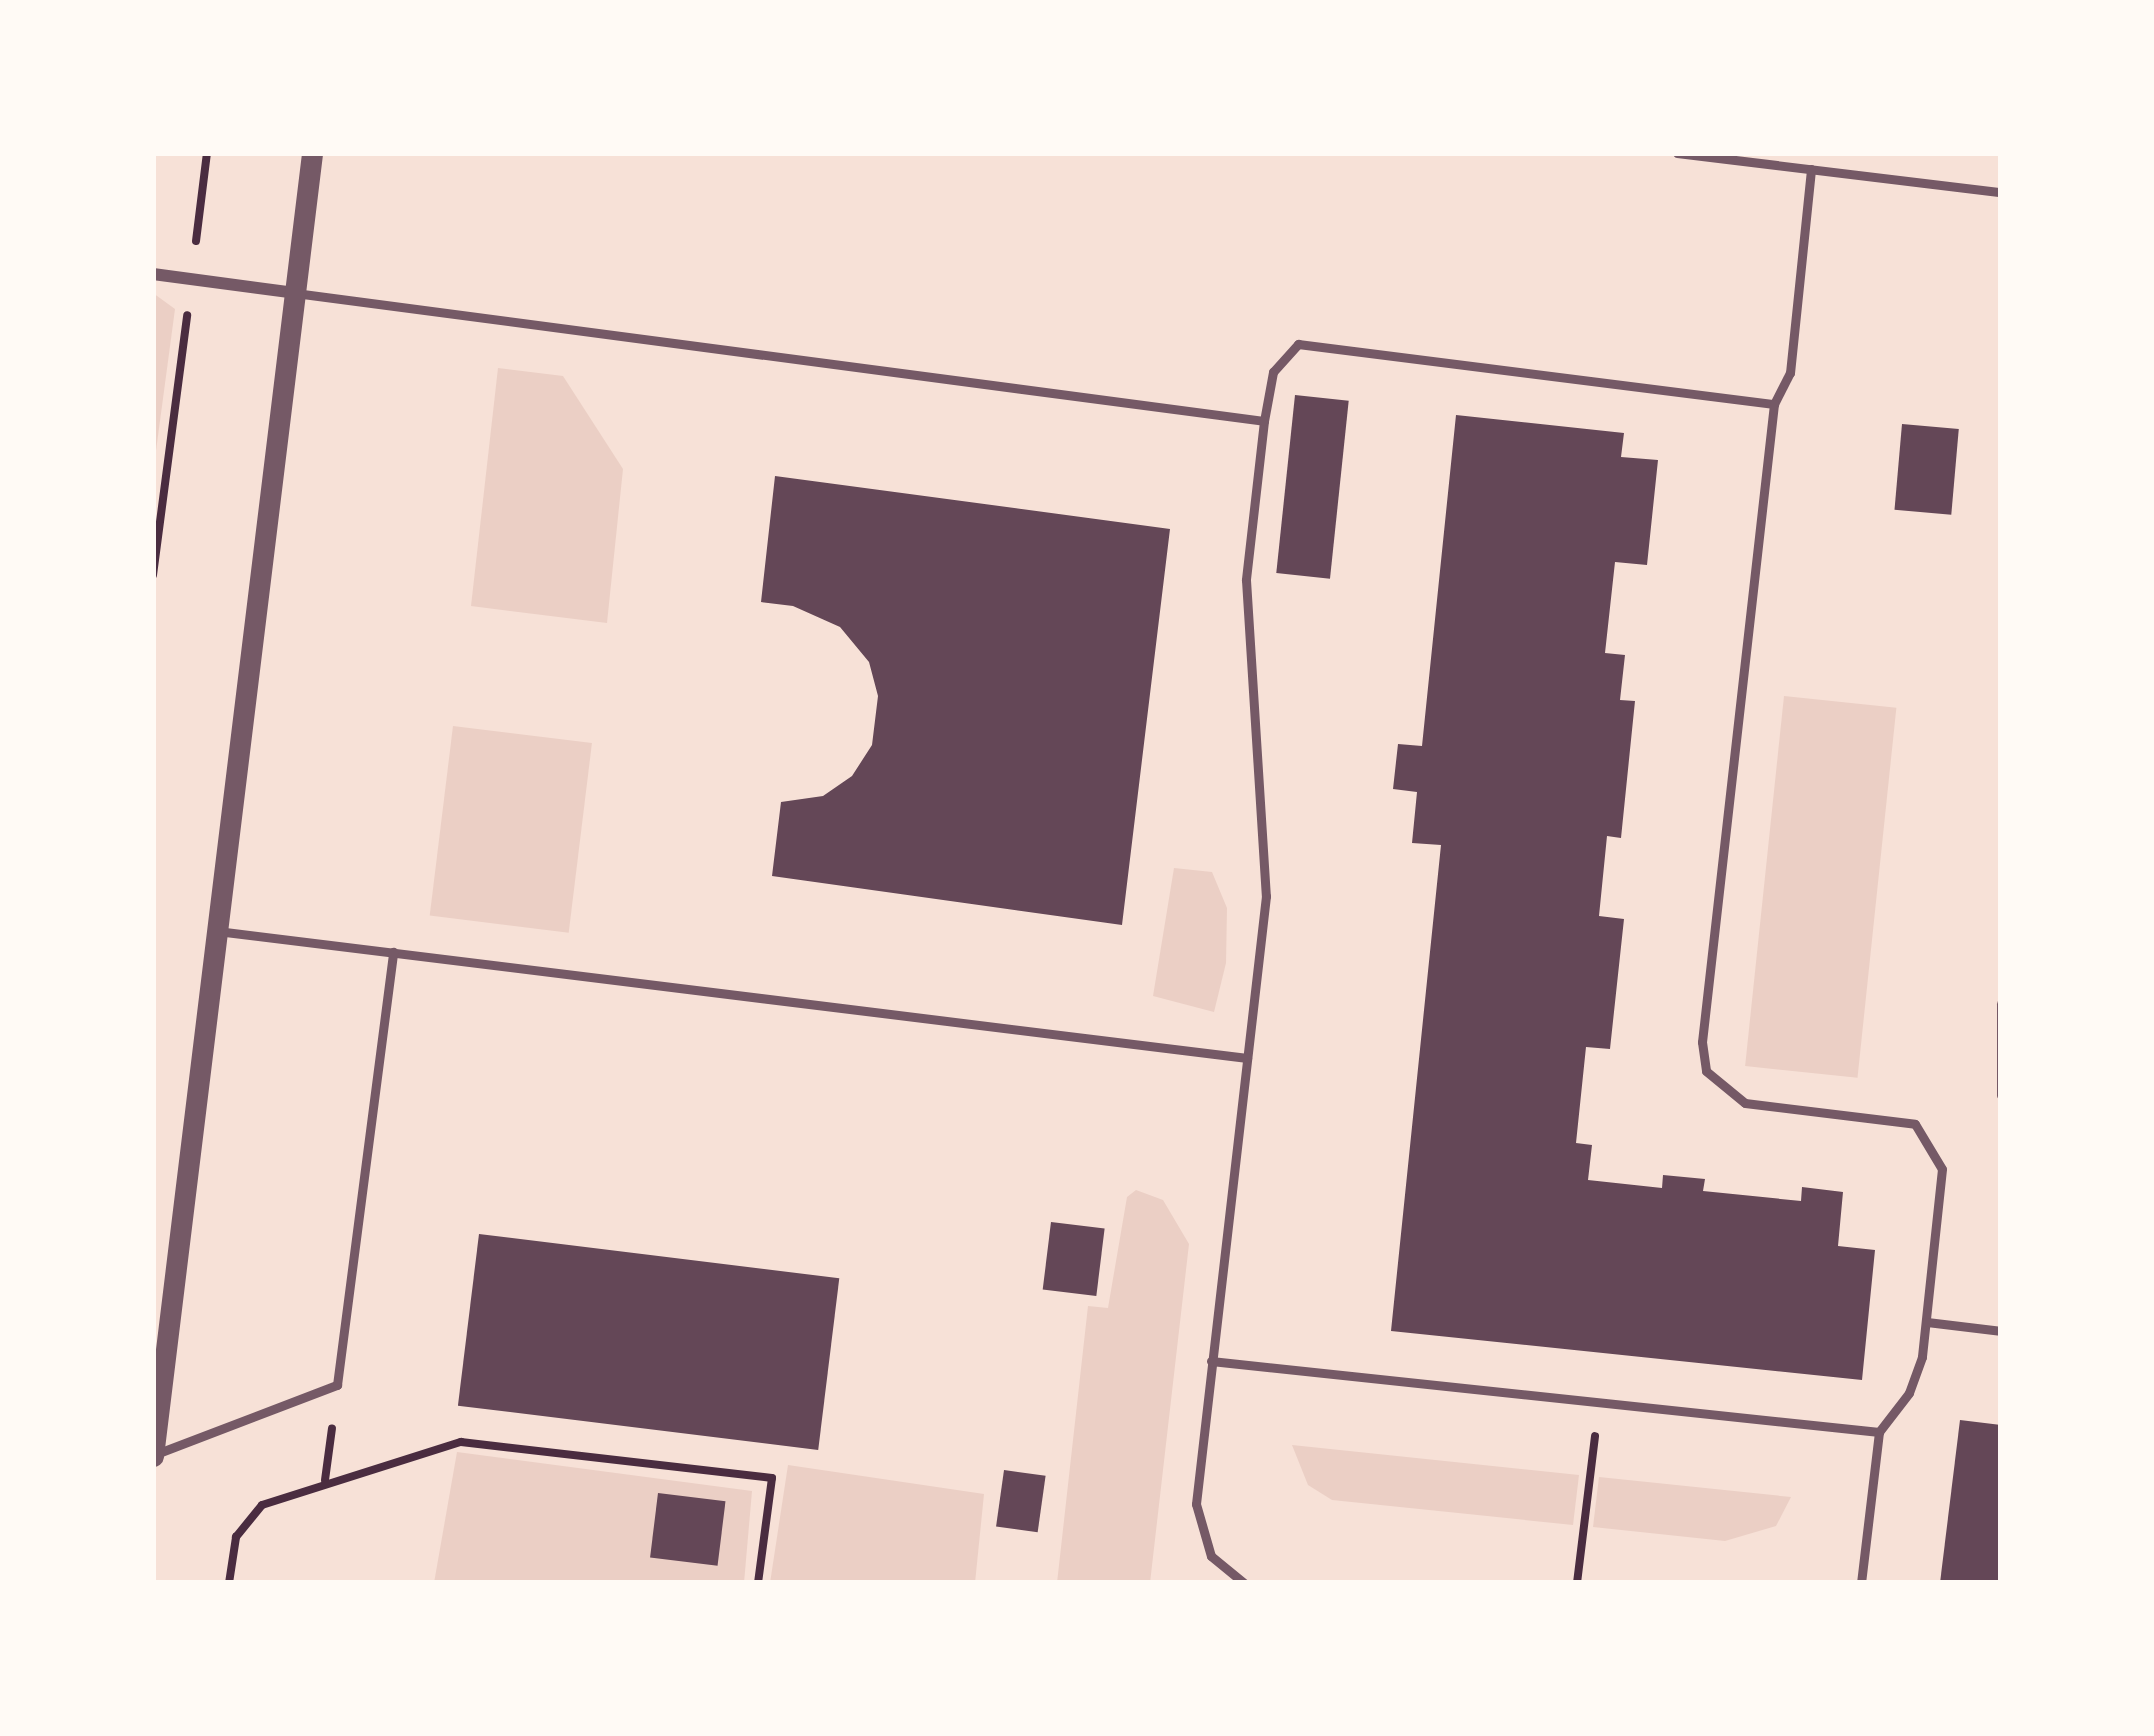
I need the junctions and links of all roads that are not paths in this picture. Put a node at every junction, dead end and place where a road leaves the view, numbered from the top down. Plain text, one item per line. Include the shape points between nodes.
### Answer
1 (312, 153) edge
2 (1677, 153) edge
3 (1811, 169) junction
4 (2001, 192) edge
5 (153, 274) edge
6 (295, 293) junction
7 (1774, 404) junction
8 (1264, 421) junction
9 (217, 932) junction
10 (393, 952) junction
11 (2001, 1004) edge
12 (1247, 1058) junction
13 (2001, 1096) edge
14 (1927, 1322) junction
15 (2001, 1331) edge
16 (1211, 1361) junction
17 (1879, 1432) junction
18 (153, 1455) edge
19 (1244, 1583) edge
20 (1861, 1583) edge

1 - 6 street
2 - 3 lane
3 - 4 lane
3 - 7 lane via 1790,373
5 - 6 street
6 - 8 lane
6 - 9 street
7 - 8 lane via 1298,344 1274,372
7 - 14 lane via 1702,1042 1706,1072 1745,1103 1891,1118 1915,1124 1933,1143 1942,1169
8 - 12 lane via 1246,580 1266,896
9 - 10 lane
9 - 18 street
10 - 12 lane
10 - 18 lane via 337,1385
11 - 13 lane
12 - 16 lane
14 - 15 lane
14 - 17 lane via 1909,1393
16 - 17 lane
16 - 19 lane via 1196,1504 1211,1556
17 - 20 lane

